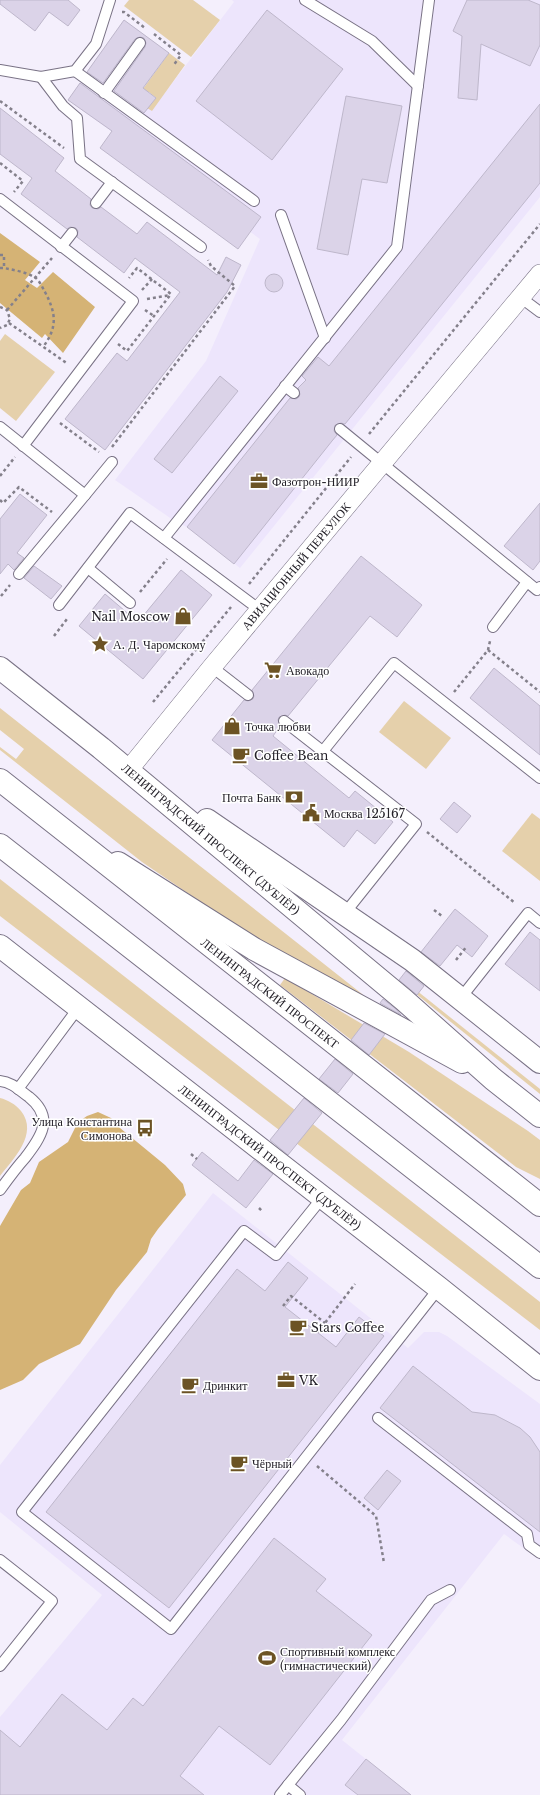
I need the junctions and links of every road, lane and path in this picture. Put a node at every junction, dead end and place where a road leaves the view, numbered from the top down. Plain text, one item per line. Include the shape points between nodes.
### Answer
1 (110, 0) edge
2 (305, 0) edge
3 (429, 0) edge
4 (140, 43) dead end
5 (0, 70) edge
6 (74, 71) junction
7 (41, 76) junction
8 (418, 86) junction
9 (104, 93) junction
10 (0, 101) edge
11 (80, 159) junction
12 (0, 164) edge
13 (112, 182) junction
14 (3, 201) edge
15 (254, 201) dead end
16 (96, 203) dead end
17 (281, 215) dead end
18 (540, 224) edge
19 (72, 233) dead end
20 (61, 247) junction
21 (202, 247) joint
22 (0, 255) edge
23 (0, 268) edge
24 (4, 268) junction
25 (540, 274) edge
26 (35, 277) junction
27 (171, 294) dead end
28 (520, 297) junction
29 (133, 302) junction
30 (0, 307) edge
31 (7, 310) junction
32 (540, 312) edge
33 (9, 322) junction
34 (0, 328) edge
35 (325, 338) junction
36 (43, 347) junction
37 (80, 372) junction
38 (285, 386) junction
39 (294, 393) dead end
40 (48, 414) junction
41 (0, 427) edge
42 (340, 429) dead end
43 (361, 445) junction
44 (23, 446) junction
45 (108, 459) junction
46 (381, 463) junction
47 (0, 476) edge
48 (85, 495) junction
49 (0, 500) edge
50 (63, 521) junction
51 (164, 538) junction
52 (176, 548) junction
53 (88, 568) junction
54 (19, 574) dead end
55 (527, 582) junction
56 (539, 590) edge
57 (240, 595) junction
58 (130, 603) joint
59 (59, 605) dead end
60 (260, 610) junction
61 (493, 627) joint
62 (488, 650) junction
63 (212, 667) junction
64 (0, 668) edge
65 (540, 692) edge
66 (248, 695) dead end
67 (153, 702) dead end
68 (445, 703) junction
69 (284, 721) dead end
70 (101, 748) junction
71 (323, 751) junction
72 (130, 768) junction
73 (540, 778) edge
74 (0, 780) edge
75 (51, 820) junction
76 (416, 824) junction
77 (0, 845) edge
78 (434, 910) dead end
79 (345, 913) junction
80 (528, 913) junction
81 (442, 916) dead end
82 (540, 922) edge
83 (0, 946) edge
84 (467, 946) dead end
85 (456, 960) dead end
86 (460, 999) junction
87 (79, 1007) junction
88 (540, 1062) edge
89 (493, 1079) junction
90 (0, 1081) edge
91 (18, 1089) junction
92 (540, 1116) edge
93 (191, 1154) dead end
94 (196, 1159) dead end
95 (0, 1190) edge
96 (322, 1198) junction
97 (540, 1206) edge
98 (259, 1208) dead end
99 (262, 1211) dead end
100 (540, 1267) edge
101 (355, 1284) dead end
102 (439, 1288) junction
103 (283, 1306) dead end
104 (325, 1323) junction
105 (318, 1332) dead end
106 (540, 1354) edge
107 (540, 1369) edge
108 (378, 1418) dead end
109 (306, 1457) junction
110 (540, 1553) edge
111 (0, 1560) edge
112 (384, 1564) dead end
113 (450, 1590) dead end
114 (1, 1662) edge
115 (288, 1785) junction
116 (280, 1795) edge
117 (300, 1795) edge

1 - 6 lane via 96,44
2 - 8 lane via 372,41
3 - 8 lane
4 - 9 lane
5 - 7 lane
6 - 7 lane
6 - 9 lane
7 - 11 lane via 63,106 77,118
8 - 35 lane via 397,247
9 - 15 lane
10 - 11 path
11 - 13 lane
12 - 14 path via 23,181
13 - 16 lane
13 - 21 lane
14 - 20 lane
17 - 35 lane
18 - 43 path
19 - 20 lane
20 - 26 path
20 - 29 lane
21 - 45 path via 211,266 235,286
22 - 24 path via 4,255
23 - 24 path
24 - 26 path
25 - 28 street, АВИАЦИОННЫЙ ПЕРЕУЛОК
26 - 31 path
26 - 36 path via 51,305 54,321 52,335
27 - 29 path
28 - 32 lane
28 - 46 street, АВИАЦИОННЫЙ ПЕРЕУЛОК
29 - 37 lane
30 - 31 path
31 - 33 path
33 - 34 path
33 - 36 path
35 - 38 lane
36 - 37 path
37 - 40 lane
38 - 39 lane
38 - 51 lane
40 - 44 lane
40 - 45 path
41 - 44 lane
42 - 43 lane
43 - 46 lane
43 - 57 path
44 - 47 path
44 - 48 lane
45 - 48 lane
46 - 55 lane
46 - 60 street, АВИАЦИОННЫЙ ПЕРЕУЛОК
48 - 50 lane
49 - 50 path via 4,503 19,486
50 - 54 lane
51 - 52 lane
51 - 53 lane via 130,513
52 - 57 lane
52 - 58 path
53 - 58 lane
53 - 59 lane
55 - 56 lane
55 - 61 lane
57 - 60 lane
57 - 67 path
60 - 63 street, АВИАЦИОННЫЙ ПЕРЕУЛОК
61 - 62 path
62 - 65 path
62 - 68 path
63 - 66 lane
63 - 72 street, АВИАЦИОННЫЙ ПЕРЕУЛОК
64 - 70 main road, ЛЕНИНГРАДСКИЙ ПРОСПЕКТ (ДУБЛЁР)
68 - 71 lane via 394,663
68 - 73 lane
69 - 71 lane
70 - 72 main road, ЛЕНИНГРАДСКИЙ ПРОСПЕКТ (ДУБЛЁР)
70 - 89 main road, ЛЕНИНГРАДСКИЙ ПРОСПЕКТ (ДУБЛЁР) via 404,1000
71 - 76 lane
72 - 79 main road, ЛЕНИНГРАДСКИЙ ПРОСПЕКТ (ДУБЛЁР)
74 - 75 main road, ЛЕНИНГРАДСКИЙ ПРОСПЕКТ
75 - 89 main road via 254,949
75 - 97 main road, ЛЕНИНГРАДСКИЙ ПРОСПЕКТ
76 - 79 lane
76 - 80 path
77 - 100 main road
78 - 81 path
79 - 86 main road, ЛЕНИНГРАДСКИЙ ПРОСПЕКТ (ДУБЛЁР) via 412,960
80 - 82 lane
80 - 86 lane
83 - 87 main road, ЛЕНИНГРАДСКИЙ ПРОСПЕКТ (ДУБЛЁР)
84 - 85 path
86 - 88 main road, ЛЕНИНГРАДСКИЙ ПРОСПЕКТ (ДУБЛЁР)
87 - 91 lane
87 - 96 main road, ЛЕНИНГРАДСКИЙ ПРОСПЕКТ (ДУБЛЁР)
89 - 92 main road, ЛЕНИНГРАДСКИЙ ПРОСПЕКТ (ДУБЛЁР)
90 - 91 lane via 9,1082
91 - 95 lane via 41,1110 44,1122 38,1141
93 - 94 path
96 - 102 main road, ЛЕНИНГРАДСКИЙ ПРОСПЕКТ (ДУБЛЁР)
96 - 109 lane via 276,1255 244,1231 22,1512 171,1629
98 - 99 path
101 - 104 path
102 - 106 main road
102 - 107 main road, ЛЕНИНГРАДСКИЙ ПРОСПЕКТ (ДУБЛЁР)
102 - 109 lane
103 - 104 path via 291,1296
104 - 105 path
108 - 110 lane via 527,1534 529,1545
109 - 112 path via 376,1516
111 - 114 lane via 52,1601
113 - 115 lane via 431,1600 341,1720
115 - 116 lane
115 - 117 lane

